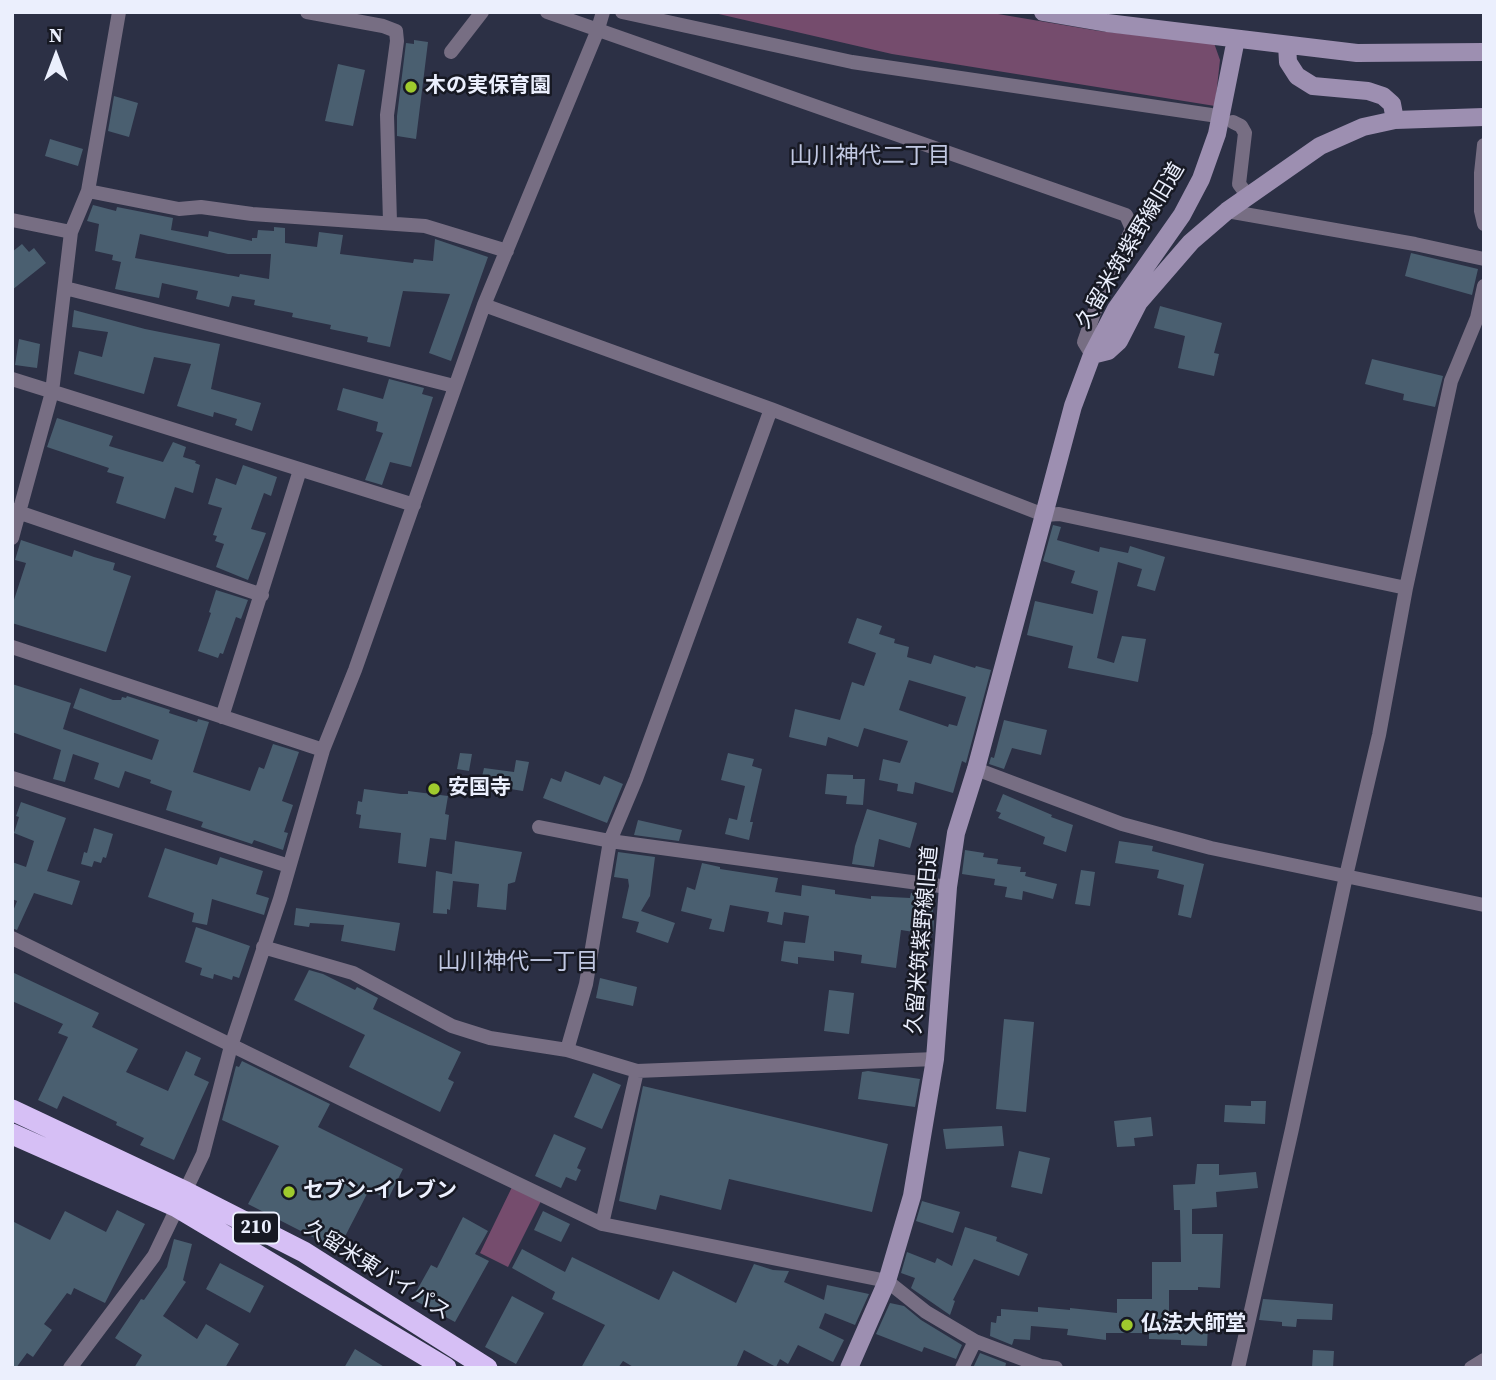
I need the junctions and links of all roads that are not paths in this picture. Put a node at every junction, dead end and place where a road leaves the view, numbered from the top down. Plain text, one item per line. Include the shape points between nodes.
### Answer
1 (119, 12) edge
2 (307, 12) edge
3 (482, 12) edge
4 (547, 12) edge
5 (603, 12) edge
6 (622, 12) edge
7 (1043, 12) edge
8 (597, 32) junction
9 (1236, 39) junction
10 (1287, 45) junction
11 (451, 52) dead end
12 (1484, 52) edge
13 (1211, 115) dead end
14 (1484, 117) edge
15 (1395, 120) junction
16 (1233, 122) dead end
17 (1484, 145) edge
18 (88, 191) junction
19 (1248, 196) junction
20 (1227, 211) junction
21 (12, 220) edge
22 (390, 222) junction
23 (1484, 224) edge
24 (71, 232) junction
25 (507, 251) junction
26 (1484, 259) edge
27 (1484, 286) edge
28 (65, 288) junction
29 (484, 305) junction
30 (1092, 355) junction
31 (12, 379) edge
32 (454, 386) junction
33 (52, 392) junction
34 (771, 409) junction
35 (300, 470) junction
36 (414, 505) junction
37 (16, 511) edge
38 (1044, 515) junction
39 (12, 538) edge
40 (1406, 588) junction
41 (262, 595) junction
42 (12, 647) edge
43 (222, 717) junction
44 (323, 750) junction
45 (976, 769) junction
46 (12, 778) edge
47 (539, 827) dead end
48 (610, 841) junction
49 (289, 866) junction
50 (1346, 876) junction
51 (948, 887) junction
52 (1484, 905) edge
53 (12, 937) edge
54 (263, 947) junction
55 (231, 1046) junction
56 (567, 1050) junction
57 (935, 1059) junction
58 (637, 1071) junction
59 (12, 1110) edge
60 (12, 1134) edge
61 (181, 1199) junction
62 (602, 1224) junction
63 (887, 1281) junction
64 (975, 1341) junction
65 (1484, 1360) edge
66 (70, 1368) edge
67 (446, 1368) edge
68 (487, 1368) edge
69 (849, 1368) edge
70 (962, 1368) edge
71 (1056, 1368) edge
72 (1238, 1368) edge
73 (1471, 1368) edge

1 - 18 street
2 - 22 street via 396,30 387,115
3 - 11 street
4 - 8 street
5 - 8 street
6 - 13 street via 852,62
7 - 9 street
8 - 25 street
8 - 30 street via 1126,215 1132,229 1101,293 1084,342
9 - 10 street
9 - 30 street, 久留米筑紫野線旧道 via 1217,135 1201,179 1182,215 1116,309
10 - 12 street via 1357,53
10 - 15 street via 1288,62 1297,76 1313,86 1383,96 1392,104
14 - 15 street, 久留米筑紫野線旧道
15 - 19 street, 久留米筑紫野線旧道 via 1363,127 1320,146
16 - 19 street via 1245,133 1239,184
17 - 23 street
18 - 22 street via 179,209
18 - 24 street
19 - 20 street, 久留米筑紫野線旧道
20 - 26 street
20 - 30 street, 久留米筑紫野線旧道 via 1191,242 1139,302 1119,341 1108,351
21 - 24 street
22 - 25 street via 425,226
24 - 28 street
25 - 29 street
27 - 40 street via 1477,318 1451,381
28 - 32 street
28 - 33 street
29 - 32 street
29 - 34 street
30 - 38 street, 久留米筑紫野線旧道 via 1073,406
31 - 33 street
32 - 36 street
33 - 35 street
33 - 37 street
34 - 38 street
34 - 48 street
35 - 36 street
35 - 41 street
36 - 44 street
37 - 39 street
37 - 41 street
38 - 40 street via 1059,514
38 - 45 street, 久留米筑紫野線旧道
40 - 50 street via 1379,735
41 - 43 street
42 - 43 street
43 - 44 street
44 - 49 street
45 - 50 street via 1122,824
45 - 51 street, 久留米筑紫野線旧道 via 956,833
46 - 49 street
47 - 48 street
48 - 51 street
48 - 56 street via 586,984
49 - 54 street
50 - 52 street
50 - 72 street
51 - 57 street, 久留米筑紫野線旧道
53 - 55 street
54 - 55 street
54 - 56 street via 353,973 452,1026 490,1038
55 - 61 street via 203,1154
55 - 62 street
56 - 58 street
57 - 58 street
57 - 63 street, 久留米筑紫野線旧道 via 912,1196
58 - 62 street
59 - 61 highway, 久留米東バイパス / 210
60 - 61 highway, 久留米東バイパス / 210
61 - 66 street via 153,1256
61 - 67 highway, 久留米東バイパス / 210
61 - 68 highway, 久留米東バイパス / 210 via 304,1252
62 - 63 street
63 - 64 street via 926,1312
63 - 69 street, 久留米筑紫野線旧道
64 - 70 street
64 - 71 street
65 - 73 street

